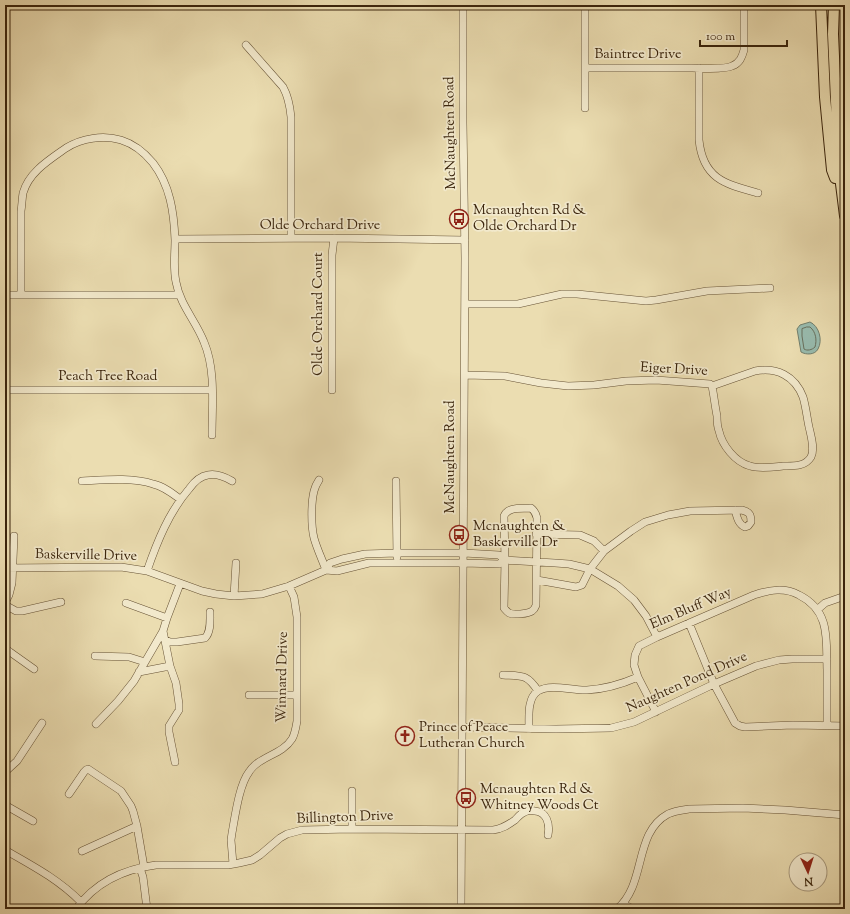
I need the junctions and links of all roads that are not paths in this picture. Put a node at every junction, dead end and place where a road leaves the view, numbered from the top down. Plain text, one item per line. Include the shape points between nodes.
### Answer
1 (463, 5) edge
2 (585, 5) edge
3 (744, 5) edge
4 (821, 5) edge
5 (834, 5) edge
6 (246, 45) dead end
7 (585, 68) junction
8 (699, 68) junction
9 (585, 108) dead end
10 (758, 193) dead end
11 (843, 200) junction
12 (845, 216) edge
13 (291, 238) junction
14 (334, 238) junction
15 (175, 239) junction
16 (465, 240) junction
17 (770, 288) dead end
18 (5, 295) edge
19 (21, 295) junction
20 (179, 295) junction
21 (465, 304) junction
22 (465, 375) junction
23 (712, 386) junction
24 (5, 390) edge
25 (212, 390) junction
26 (332, 390) dead end
27 (212, 435) dead end
28 (319, 480) dead end
29 (82, 481) dead end
30 (232, 481) dead end
31 (396, 482) dead end
32 (180, 499) junction
33 (735, 510) dead end
34 (536, 534) junction
35 (14, 536) dead end
36 (604, 551) junction
37 (397, 553) junction
38 (464, 553) junction
39 (505, 560) junction
40 (536, 562) junction
41 (236, 563) dead end
42 (397, 563) junction
43 (464, 563) junction
44 (5, 568) edge
45 (13, 568) junction
46 (590, 569) junction
47 (326, 570) junction
48 (147, 571) junction
49 (536, 580) junction
50 (180, 584) junction
51 (289, 586) junction
52 (234, 596) junction
53 (845, 596) edge
54 (61, 602) dead end
55 (126, 603) dead end
56 (5, 604) edge
57 (817, 610) junction
58 (210, 612) dead end
59 (167, 618) junction
60 (689, 623) junction
61 (163, 631) junction
62 (656, 637) junction
63 (165, 640) junction
64 (5, 648) edge
65 (95, 656) dead end
66 (826, 659) junction
67 (145, 662) junction
68 (170, 666) junction
69 (34, 669) dead end
70 (139, 672) junction
71 (503, 675) dead end
72 (638, 677) junction
73 (714, 684) junction
74 (538, 691) junction
75 (249, 694) dead end
76 (297, 695) junction
77 (656, 712) junction
78 (42, 723) dead end
79 (96, 724) dead end
80 (827, 726) junction
81 (845, 726) edge
82 (462, 727) junction
83 (529, 728) junction
84 (175, 762) dead end
85 (5, 772) edge
86 (352, 791) dead end
87 (69, 794) dead end
88 (5, 805) edge
89 (845, 815) edge
90 (33, 821) dead end
91 (137, 826) junction
92 (352, 829) junction
93 (461, 830) junction
94 (548, 835) dead end
95 (5, 850) edge
96 (82, 851) dead end
97 (233, 864) junction
98 (142, 867) junction
99 (81, 902) junction
100 (620, 907) edge
101 (76, 909) edge
102 (147, 909) edge
103 (461, 909) edge
104 (633, 909) edge

1 - 16 street, McNaughten Road
2 - 7 street
3 - 8 street, Baintree Drive via 744,50 738,63 728,68
4 - 11 highway via 825,97 832,170
5 - 11 highway via 839,168
6 - 13 street via 282,87 290,106
7 - 8 street, Baintree Drive
7 - 9 street
8 - 10 street via 699,140 702,159 714,175 725,182
11 - 12 highway
13 - 14 street, Olde Orchard Drive
13 - 15 street, Olde Orchard Drive
14 - 16 street, Olde Orchard Drive
14 - 26 street, Olde Orchard Court
15 - 19 street via 172,208 166,184 162,175 142,151 114,138 88,139 74,143 37,170 26,185 21,211
15 - 20 street via 174,264
16 - 21 street, McNaughten Road
17 - 21 street via 707,291 646,301 562,294 518,304
18 - 19 street
19 - 20 street
20 - 25 street via 205,343
21 - 22 street, McNaughten Road
22 - 23 street, Eiger Drive via 505,376 568,386 656,380
22 - 38 street, McNaughten Road
23 - 23 street, Eiger Drive via 762,370 772,370 786,375 795,383 804,399 812,441 811,457 800,465 765,467 750,466 739,461 727,448 719,431
24 - 25 street, Peach Tree Road
25 - 27 street
28 - 47 street via 312,501 312,526
29 - 32 street via 133,480 164,488
30 - 32 street via 209,474 194,483
31 - 37 street
32 - 48 street via 163,531
33 - 36 street via 690,511 657,518 630,530
34 - 36 street via 580,535 594,541
34 - 39 street via 536,514 531,508 508,510 504,516
34 - 40 street
35 - 45 street
36 - 46 street
37 - 38 street, Baskerville Drive
37 - 42 street
37 - 47 street, Baskerville Drive via 365,554 342,559 330,563
38 - 39 street, Baskerville Drive via 499,555
38 - 43 street, McNaughten Road
39 - 40 street
39 - 43 street, Baskerville Drive via 499,564
39 - 49 street via 504,608 509,613 527,613 534,609
40 - 46 street via 569,564
40 - 49 street
41 - 52 street
42 - 43 street, Baskerville Drive
42 - 47 street, Baskerville Drive via 369,563 337,571
43 - 82 street, McNaughten Road
44 - 45 street, Baskerville Drive
45 - 48 street, Baskerville Drive via 121,567
45 - 56 street via 11,589
46 - 49 street via 582,585 576,587
46 - 62 street via 618,586 634,600 646,616
47 - 51 street, Baskerville Drive
48 - 50 street, Baskerville Drive
50 - 52 street, Baskerville Drive via 209,593
50 - 59 street
51 - 52 street, Baskerville Drive via 262,594
51 - 76 street, Winnard Drive via 294,597 297,617
53 - 57 street via 826,603
54 - 56 street via 22,611 16,611
55 - 59 street
57 - 60 street, Elm Bluff Way via 809,600 794,592 775,590 766,591
57 - 66 street via 826,632
58 - 63 street via 209,632 205,638 177,642
59 - 61 street
60 - 62 street, Elm Bluff Way
60 - 73 street
61 - 63 street
61 - 67 street
62 - 72 street, Elm Bluff Way via 639,646 634,665
63 - 68 street
64 - 69 street
65 - 67 street via 129,657
66 - 73 street, Naughten Pond Drive via 779,660 756,666
66 - 80 street
67 - 70 street
68 - 70 street
68 - 84 street via 180,704 169,726
70 - 79 street via 118,702
71 - 74 street via 525,677
72 - 74 street via 598,689 574,690 551,687
72 - 77 street, Elm Bluff Way
73 - 77 street, Naughten Pond Drive
73 - 80 street via 735,723 740,726
74 - 83 street via 531,702
75 - 76 street
76 - 97 street, Winnard Drive via 296,730 292,739 287,746 253,766 245,778 231,840
77 - 83 street, Naughten Pond Drive via 634,722 610,728
78 - 85 street via 17,760
80 - 81 street
82 - 83 street, Naughten Pond Drive
82 - 93 street, McNaughten Road
86 - 92 street
87 - 91 street via 84,772 91,770 121,791 133,811
88 - 90 street
89 - 100 street via 743,808 689,809 668,814 656,823 648,835 632,890
91 - 96 street
91 - 98 street
92 - 93 street, Billington Drive
92 - 97 street, Billington Drive via 295,831 280,838 252,860
93 - 94 street, Billington Drive via 498,830 524,812 532,810 546,817
93 - 103 street, McNaughten Road
95 - 99 street via 60,883
97 - 98 street, Billington Drive via 170,864
98 - 99 street, Billington Drive via 113,877
98 - 102 street
99 - 101 street, Billington Drive
100 - 104 street

